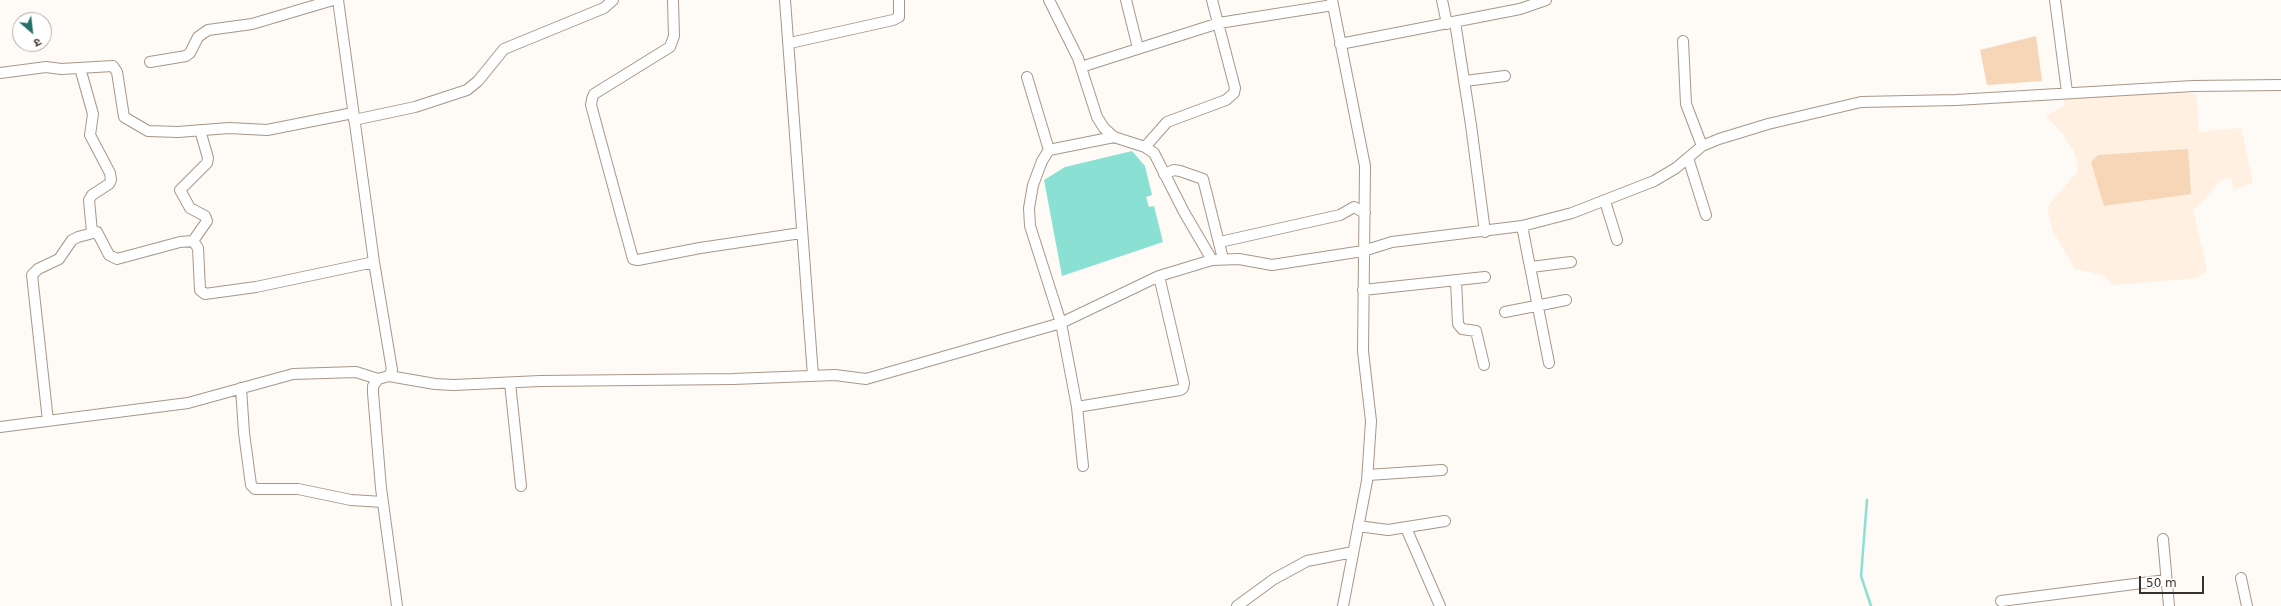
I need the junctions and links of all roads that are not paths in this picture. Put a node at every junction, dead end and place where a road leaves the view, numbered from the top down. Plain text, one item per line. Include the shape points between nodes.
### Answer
1 (333, 0) edge
2 (338, 0) edge
3 (612, 0) edge
4 (673, 0) edge
5 (785, 0) edge
6 (899, 0) edge
7 (1049, 0) edge
8 (1126, 0) edge
9 (1212, 0) edge
10 (1442, 0) edge
11 (2055, 0) edge
12 (1540, 1) edge
13 (1332, 3) edge
14 (1219, 23) junction
15 (1451, 23) junction
16 (1682, 41) dead end
17 (790, 43) junction
18 (1340, 44) junction
19 (1138, 48) junction
20 (150, 62) dead end
21 (1081, 67) junction
22 (80, 68) junction
23 (0, 73) edge
24 (1505, 76) dead end
25 (1027, 77) dead end
26 (1465, 81) junction
27 (2281, 85) edge
28 (2067, 92) junction
29 (354, 117) junction
30 (200, 130) junction
31 (1114, 137) junction
32 (1702, 146) junction
33 (1145, 147) junction
34 (1049, 150) junction
35 (1688, 158) junction
36 (1164, 174) junction
37 (1605, 201) junction
38 (1365, 214) junction
39 (1706, 215) dead end
40 (1522, 226) junction
41 (92, 232) junction
42 (1485, 232) junction
43 (801, 233) junction
44 (1617, 240) dead end
45 (193, 241) junction
46 (1220, 242) junction
47 (1363, 251) junction
48 (1223, 259) junction
49 (1212, 260) junction
50 (374, 262) junction
51 (1571, 262) dead end
52 (1531, 267) junction
53 (1159, 276) junction
54 (1485, 277) dead end
55 (1456, 280) junction
56 (1363, 290) junction
57 (1566, 300) dead end
58 (1538, 304) junction
59 (1505, 312) dead end
60 (1061, 323) junction
61 (1550, 363) dead end
62 (1484, 365) dead end
63 (389, 376) junction
64 (813, 376) junction
65 (378, 379) junction
66 (510, 383) junction
67 (242, 388) junction
68 (1077, 407) junction
69 (48, 421) junction
70 (0, 427) edge
71 (1083, 466) dead end
72 (1442, 470) dead end
73 (1368, 475) junction
74 (521, 486) dead end
75 (383, 502) junction
76 (1445, 521) dead end
77 (1358, 526) junction
78 (1406, 528) junction
79 (2163, 539) dead end
80 (1353, 552) junction
81 (2241, 578) dead end
82 (2166, 580) junction
83 (2001, 601) dead end
84 (1248, 603) edge
85 (397, 606) edge
86 (1237, 606) edge
87 (1344, 606) edge
88 (1440, 606) edge
89 (2169, 606) edge
90 (2246, 606) edge

1 - 20 street via 252,24 208,30 198,36 186,56
2 - 29 street
3 - 29 street via 604,8 504,49 478,81 467,90 415,106
4 - 43 street via 674,36 670,47 594,94 592,99 633,259
5 - 17 street
6 - 17 street via 899,17 893,20
7 - 21 street
8 - 19 street
9 - 14 street
10 - 15 street
11 - 28 street
12 - 15 street via 1520,9
13 - 14 street
13 - 18 street
14 - 19 street
14 - 33 street via 1235,88 1234,93 1226,100 1167,122
15 - 18 street
15 - 26 street
16 - 32 street via 1686,104
17 - 43 street
18 - 38 street via 1365,166
19 - 21 street
21 - 31 street via 1097,117
22 - 23 street via 46,67
22 - 30 street via 115,68 124,117 143,130
22 - 41 street via 93,114 90,136 110,173 111,180 89,200
24 - 26 street
25 - 34 street
26 - 42 street
27 - 28 street
28 - 32 street via 1956,100 1861,102 1768,124
29 - 30 street via 267,130
29 - 50 street
30 - 45 street via 208,163 180,190 190,208 205,216 207,221
31 - 33 street
31 - 34 street
32 - 35 street
33 - 36 street via 1154,153
34 - 60 street via 1033,185 1029,217
35 - 37 street via 1654,181
35 - 39 street
36 - 46 street via 1174,170 1203,179
36 - 49 street
37 - 40 street
37 - 44 street
38 - 46 street via 1354,207 1340,215
38 - 47 street
40 - 42 street
40 - 52 street
41 - 45 street via 100,235 109,255 117,259 180,242
41 - 69 street via 72,240 59,259 38,269 32,275
42 - 47 street via 1392,242
43 - 64 street via 808,291
45 - 50 street via 198,248 200,290 205,294 256,287
46 - 48 street
47 - 48 street via 1272,265
47 - 56 street
48 - 49 street
49 - 53 street
50 - 63 street via 392,370
51 - 52 street
52 - 58 street
53 - 60 street
53 - 68 street via 1183,388
54 - 55 street
55 - 56 street
55 - 62 street via 1458,324 1462,329 1476,331
56 - 73 street via 1363,351 1371,421
57 - 58 street
58 - 59 street
58 - 61 street
60 - 64 street via 866,379 835,375
60 - 68 street
63 - 65 street
63 - 66 street via 435,384
64 - 66 street
65 - 67 street via 356,372 293,374
65 - 75 street via 373,386 373,393
66 - 74 street
67 - 69 street via 188,403
67 - 75 street via 244,433 251,485 255,489 298,489 350,500
68 - 71 street
69 - 70 street
72 - 73 street
73 - 77 street
75 - 85 street
76 - 78 street
77 - 78 street via 1388,530
77 - 80 street
78 - 88 street
79 - 82 street
80 - 84 street via 1308,561 1274,579
80 - 87 street
81 - 90 street
82 - 83 street
82 - 89 street
84 - 86 street

